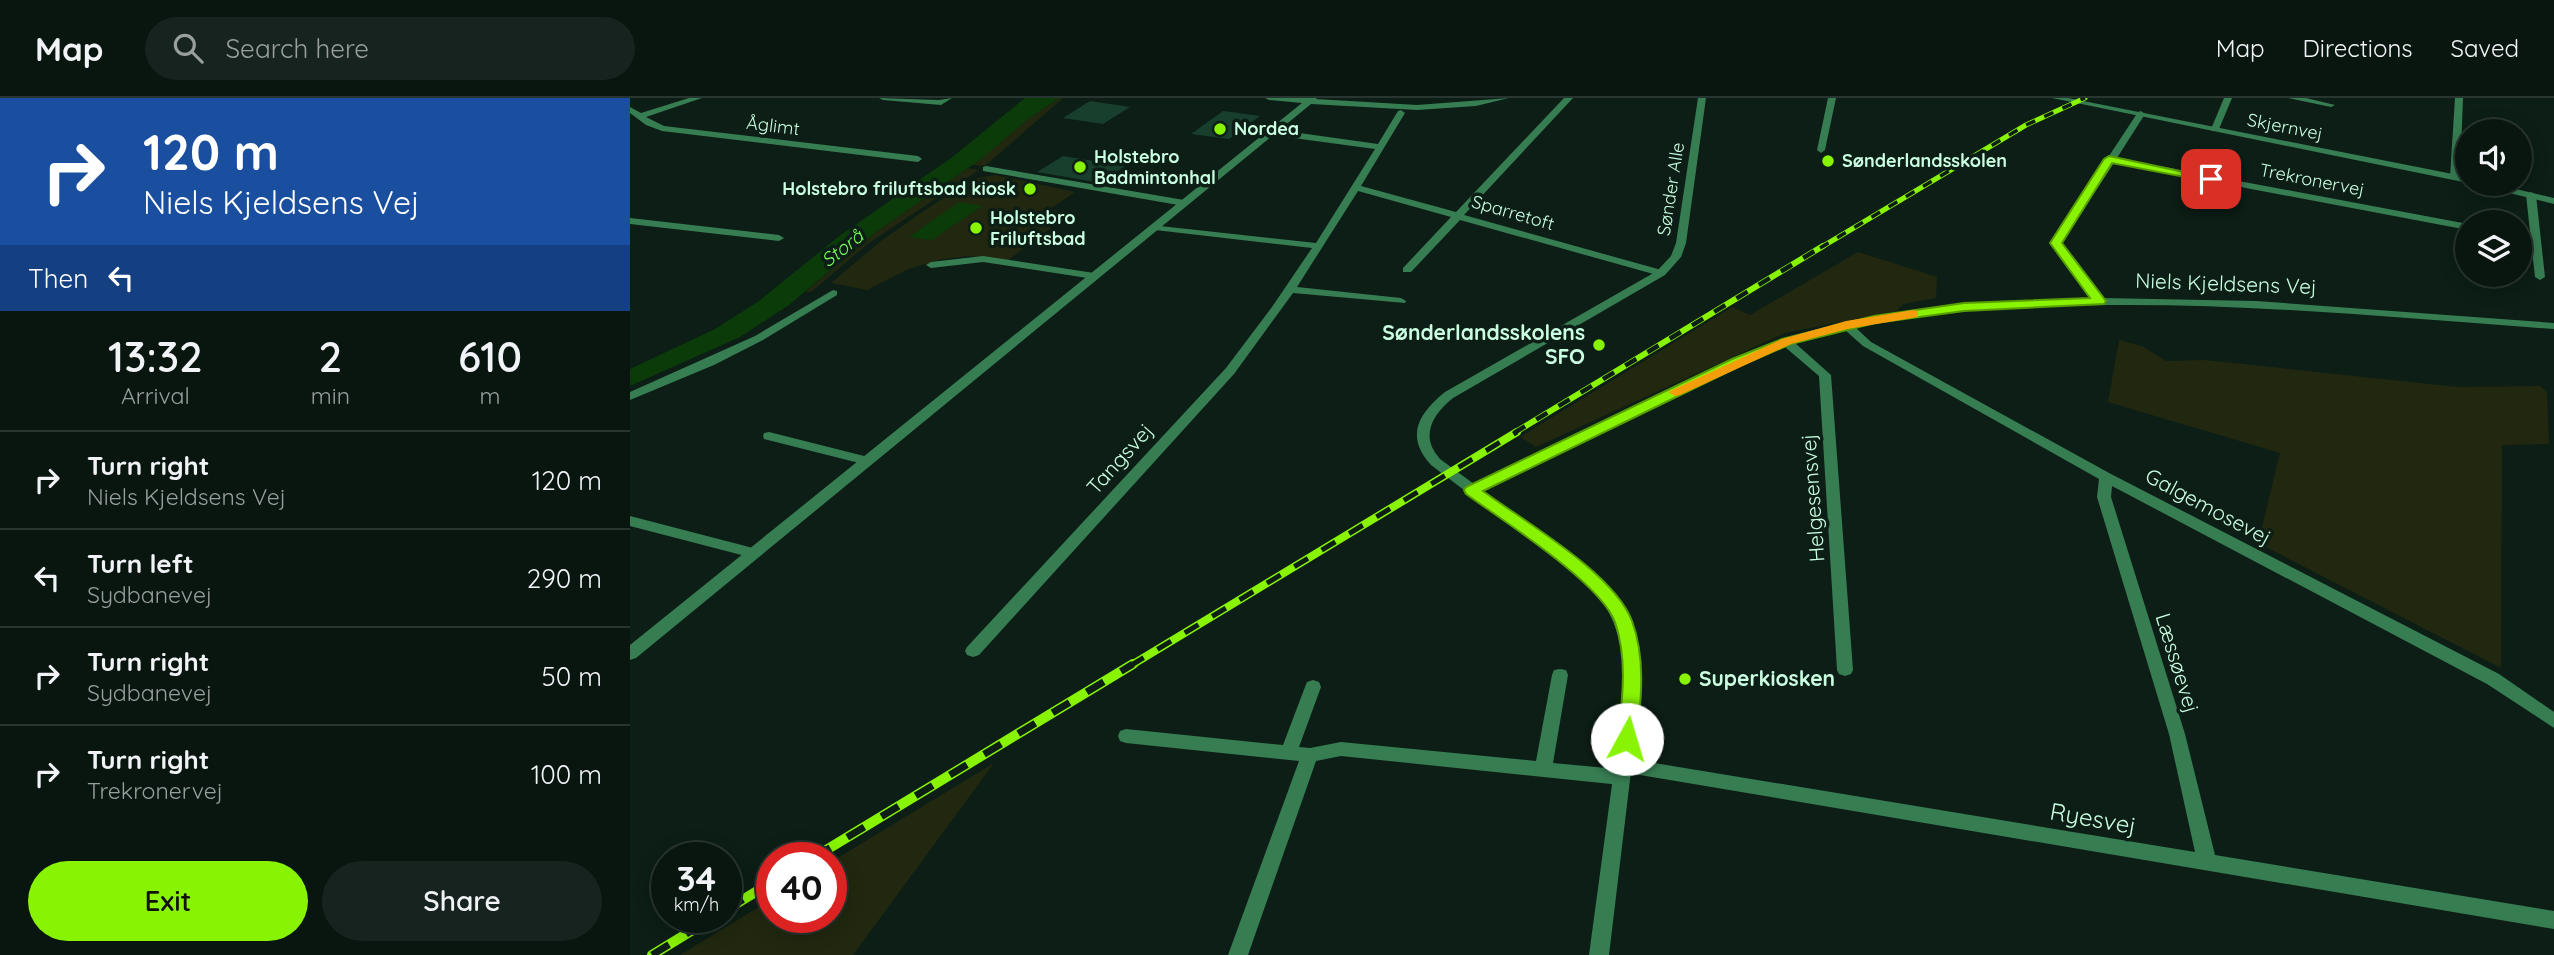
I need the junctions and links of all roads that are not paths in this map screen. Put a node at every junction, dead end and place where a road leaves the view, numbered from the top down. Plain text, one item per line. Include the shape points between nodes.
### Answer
1 (698, 98) edge
2 (883, 98) edge
3 (948, 98) edge
4 (1269, 98) edge
5 (1505, 98) edge
6 (1569, 98) edge
7 (1702, 98) edge
8 (1832, 98) edge
9 (2056, 98) edge
10 (2228, 98) edge
11 (2292, 98) edge
12 (2459, 98) edge
13 (1311, 99) edge
14 (2331, 105) dead end
15 (630, 108) edge
16 (1401, 113) dead end
17 (2141, 114) junction
18 (639, 116) junction
19 (2458, 119) edge
20 (2215, 129) junction
21 (1271, 132) junction
22 (1380, 147) junction
23 (1821, 150) dead end
24 (918, 159) dead end
25 (2109, 159) junction
26 (986, 169) dead end
27 (2455, 177) edge
28 (1355, 187) junction
29 (2532, 195) edge
30 (2531, 196) edge
31 (2554, 201) edge
32 (1184, 203) junction
33 (1457, 216) junction
34 (630, 221) edge
35 (2455, 226) edge
36 (1155, 227) junction
37 (779, 238) dead end
38 (2532, 239) edge
39 (2535, 240) junction
40 (1317, 246) junction
41 (931, 265) dead end
42 (1407, 270) dead end
43 (1661, 273) junction
44 (1094, 276) junction
45 (2540, 277) dead end
46 (1290, 289) junction
47 (833, 293) dead end
48 (1401, 301) dead end
49 (2099, 301) junction
50 (1846, 325) junction
51 (2554, 326) edge
52 (1787, 342) junction
53 (630, 396) edge
54 (769, 436) dead end
55 (867, 461) junction
56 (2106, 477) junction
57 (1472, 490) junction
58 (630, 521) edge
59 (753, 554) junction
60 (973, 651) dead end
61 (630, 654) edge
62 (1845, 670) dead end
63 (1560, 675) dead end
64 (1313, 687) dead end
65 (2554, 721) edge
66 (1126, 736) dead end
67 (1288, 753) junction
68 (1310, 755) junction
69 (1543, 769) junction
70 (1623, 771) junction
71 (2207, 862) junction
72 (2554, 920) edge
73 (1238, 955) edge
74 (1599, 955) edge

1 - 18 street
2 - 3 street via 941,103
4 - 13 street
5 - 13 street via 1436,107
6 - 33 street
7 - 43 street, Sønder Alle via 1681,243 1676,257
8 - 23 street
9 - 17 street, Skjernvej
10 - 20 street
11 - 14 street
12 - 19 street
13 - 21 street
15 - 18 street, Åglimt
16 - 22 street, Tangsvej
17 - 20 street, Skjernvej
17 - 25 street
18 - 24 street, Åglimt via 662,128
20 - 27 street, Skjernvej
21 - 22 street
21 - 32 street
22 - 28 street, Tangsvej
25 - 35 street, Trekronervej
25 - 49 street via 2056,243
26 - 32 street
28 - 33 street, Sparretoft
28 - 40 street, Tangsvej
29 - 31 street
30 - 39 street
32 - 36 street
33 - 42 street
33 - 43 street, Sparretoft
34 - 37 street
36 - 40 street
36 - 44 street
38 - 39 street
39 - 45 street
40 - 46 street, Tangsvej
41 - 44 street via 983,259
43 - 57 street, Sønder Alle via 1436,405 1427,417 1424,444 1430,456
44 - 55 street
46 - 48 street
46 - 60 street, Tangsvej via 1230,371
47 - 53 street via 754,343
49 - 50 street, Niels Kjeldsens Vej via 1964,307
49 - 51 street, Niels Kjeldsens Vej via 2256,304
50 - 52 street, Niels Kjeldsens Vej
50 - 56 street, Galgemosevej via 1867,344
52 - 57 street, Niels Kjeldsens Vej
52 - 62 street, Helgesensvej via 1825,375
54 - 55 street
55 - 59 street
56 - 65 street, Galgemosevej via 2493,679
56 - 71 street, Læssøevej via 2104,497 2177,734
57 - 70 street via 1590,577 1623,620 1633,688
58 - 59 street
59 - 61 street
63 - 69 street
64 - 67 street
66 - 67 street, Ryesvej
67 - 68 street, Ryesvej
68 - 69 street, Ryesvej via 1341,749
68 - 73 street
69 - 70 street, Ryesvej
70 - 71 street, Ryesvej
70 - 74 street
71 - 72 street, Ryesvej

